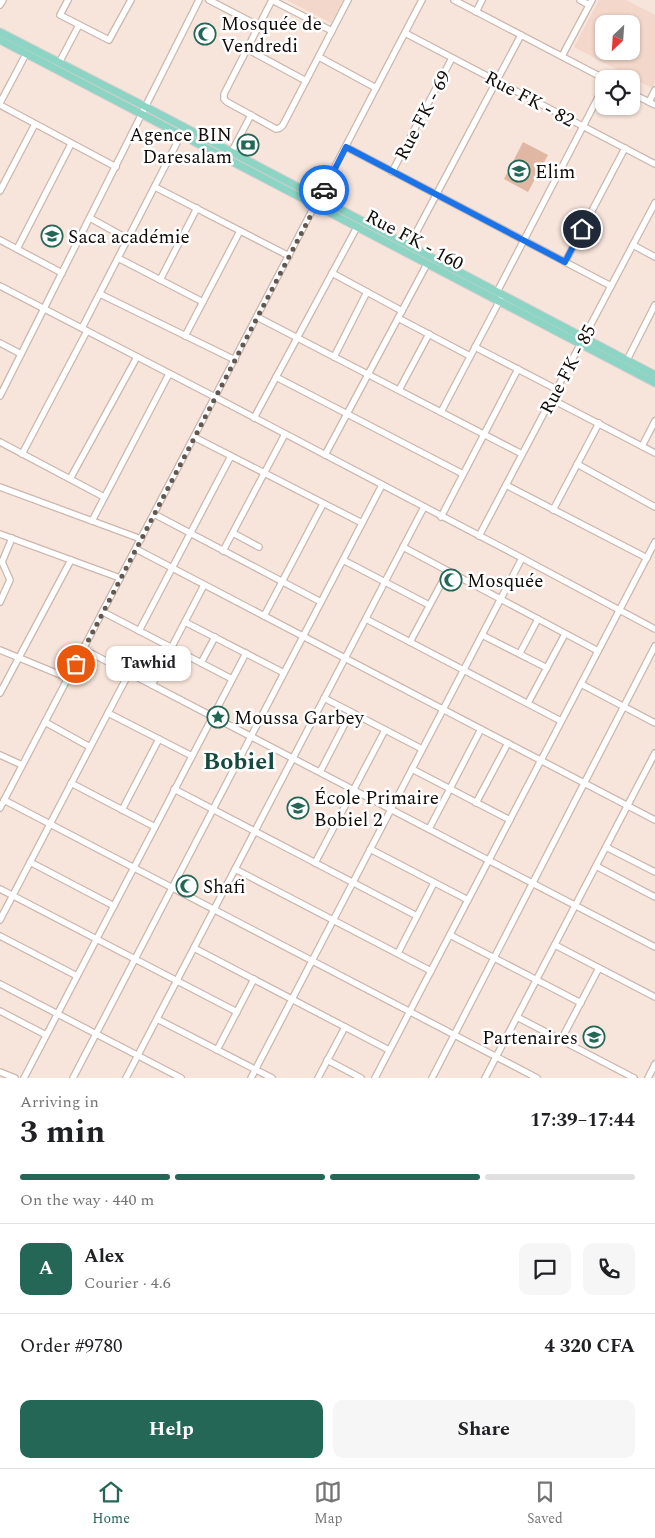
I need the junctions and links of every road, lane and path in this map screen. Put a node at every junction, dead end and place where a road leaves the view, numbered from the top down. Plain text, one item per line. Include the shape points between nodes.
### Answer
1 (3, 0) edge
2 (68, 0) edge
3 (131, 0) edge
4 (199, 0) edge
5 (209, 0) edge
6 (272, 0) edge
7 (348, 0) edge
8 (422, 0) edge
9 (454, 0) edge
10 (482, 0) edge
11 (580, 0) edge
12 (590, 2) edge
13 (0, 5) edge
14 (476, 12) junction
15 (79, 25) junction
16 (259, 26) junction
17 (332, 31) junction
18 (0, 32) edge
19 (405, 33) junction
20 (521, 35) junction
21 (0, 40) edge
22 (247, 50) junction
23 (26, 54) junction
24 (562, 56) junction
25 (319, 57) junction
26 (452, 58) junction
27 (59, 63) junction
28 (595, 74) edge
29 (306, 81) junction
30 (496, 81) junction
31 (376, 88) junction
32 (655, 90) edge
33 (640, 98) edge
34 (649, 102) junction
35 (595, 103) edge
36 (0, 104) edge
37 (655, 105) edge
38 (146, 107) junction
39 (142, 115) junction
40 (251, 115) junction
41 (35, 124) junction
42 (583, 126) junction
43 (181, 136) junction
44 (72, 144) junction
45 (346, 147) junction
46 (625, 148) junction
47 (232, 153) junction
48 (655, 164) edge
49 (116, 167) junction
50 (392, 172) junction
51 (155, 187) junction
52 (0, 191) edge
53 (436, 195) junction
54 (317, 202) junction
55 (655, 203) edge
56 (197, 208) junction
57 (90, 218) junction
58 (357, 227) junction
59 (240, 231) junction
60 (128, 239) junction
61 (0, 240) edge
62 (524, 240) junction
63 (633, 245) junction
64 (409, 246) junction
65 (17, 249) junction
66 (289, 256) junction
67 (655, 257) edge
68 (118, 258) junction
69 (565, 262) junction
70 (427, 264) junction
71 (62, 273) junction
72 (332, 273) junction
73 (160, 280) junction
74 (0, 286) edge
75 (611, 286) junction
76 (367, 292) junction
77 (100, 294) junction
78 (500, 296) junction
79 (203, 302) junction
80 (655, 307) edge
81 (44, 309) junction
82 (402, 311) junction
83 (257, 317) junction
84 (398, 318) junction
85 (84, 330) junction
86 (429, 334) junction
87 (185, 336) junction
88 (297, 338) junction
89 (582, 340) junction
90 (0, 343) edge
91 (475, 347) junction
92 (21, 354) junction
93 (470, 356) junction
94 (137, 357) junction
95 (334, 357) junction
96 (235, 360) junction
97 (627, 360) junction
98 (518, 369) junction
99 (169, 374) junction
100 (368, 374) junction
101 (655, 375) edge
102 (276, 377) junction
103 (655, 382) edge
104 (556, 389) junction
105 (399, 390) junction
106 (0, 396) edge
107 (215, 397) junction
108 (551, 399) junction
109 (441, 412) junction
110 (347, 413) junction
111 (254, 418) junction
112 (655, 422) edge
113 (599, 423) junction
114 (285, 434) junction
115 (484, 434) junction
116 (194, 437) junction
117 (0, 442) edge
118 (642, 446) junction
119 (655, 453) edge
120 (22, 454) junction
121 (522, 454) junction
122 (325, 455) junction
123 (231, 456) junction
124 (577, 464) junction
125 (265, 473) junction
126 (463, 474) junction
127 (70, 479) junction
128 (506, 484) junction
129 (382, 485) junction
130 (0, 486) edge
131 (104, 497) junction
132 (324, 504) junction
133 (655, 507) edge
134 (424, 508) junction
135 (554, 510) junction
136 (154, 514) junction
137 (441, 517) junction
138 (92, 521) junction
139 (362, 523) junction
140 (190, 533) junction
141 (232, 533) junction
142 (0, 534) edge
143 (478, 536) junction
144 (12, 538) junction
145 (141, 539) junction
146 (655, 542) edge
147 (260, 547) dead end
148 (403, 547) junction
149 (136, 549) junction
150 (223, 551) junction
151 (522, 558) junction
152 (647, 558) junction
153 (71, 560) junction
154 (343, 560) junction
155 (172, 568) junction
156 (448, 571) junction
157 (120, 578) junction
158 (282, 582) junction
159 (385, 582) junction
160 (204, 585) junction
161 (501, 599) junction
162 (0, 602) edge
163 (322, 602) junction
164 (429, 605) junction
165 (619, 610) junction
166 (103, 612) junction
167 (264, 616) junction
168 (366, 619) junction
169 (538, 619) junction
170 (185, 622) junction
171 (655, 630) edge
172 (139, 631) junction
173 (565, 634) junction
174 (482, 635) junction
175 (304, 636) junction
176 (215, 637) junction
177 (410, 642) junction
178 (655, 646) edge
179 (172, 648) junction
180 (83, 649) junction
181 (0, 650) edge
182 (598, 651) junction
183 (246, 653) junction
184 (520, 653) junction
185 (19, 657) junction
186 (345, 658) junction
187 (201, 663) junction
188 (547, 668) junction
189 (464, 669) junction
190 (129, 673) junction
191 (284, 673) junction
192 (68, 678) junction
193 (232, 679) junction
194 (581, 684) junction
195 (152, 685) junction
196 (0, 693) edge
197 (324, 698) junction
198 (528, 703) junction
199 (624, 708) junction
200 (443, 709) junction
201 (351, 712) junction
202 (108, 713) junction
203 (212, 716) junction
204 (561, 721) junction
205 (45, 722) junction
206 (655, 723) edge
207 (481, 729) junction
208 (385, 730) junction
209 (251, 737) junction
210 (158, 739) junction
211 (508, 743) junction
212 (90, 747) junction
213 (422, 750) junction
214 (655, 753) edge
215 (0, 755) edge
216 (192, 756) junction
217 (293, 758) junction
218 (541, 760) junction
219 (22, 765) junction
220 (648, 767) junction
221 (412, 769) junction
222 (655, 771) edge
223 (320, 772) junction
224 (71, 783) junction
225 (584, 783) junction
226 (450, 789) junction
227 (174, 790) junction
228 (353, 790) junction
229 (4, 800) junction
230 (476, 803) junction
231 (628, 805) junction
232 (0, 808) edge
233 (122, 810) junction
234 (213, 810) junction
235 (391, 810) junction
236 (510, 820) junction
237 (655, 820) edge
238 (50, 824) junction
239 (155, 827) junction
240 (429, 829) junction
241 (255, 831) junction
242 (606, 847) junction
243 (370, 850) junction
244 (488, 860) junction
245 (30, 862) junction
246 (315, 863) junction
247 (596, 866) junction
248 (134, 867) junction
249 (235, 869) junction
250 (655, 872) edge
251 (353, 882) junction
252 (434, 883) junction
253 (533, 884) junction
254 (172, 887) junction
255 (0, 889) edge
256 (13, 895) junction
257 (655, 897) edge
258 (468, 900) junction
259 (114, 906) junction
260 (575, 906) junction
261 (214, 909) junction
262 (417, 916) junction
263 (0, 920) edge
264 (333, 920) junction
265 (450, 935) junction
266 (0, 936) edge
267 (96, 939) junction
268 (555, 945) junction
269 (655, 947) edge
270 (194, 948) junction
271 (398, 953) junction
272 (494, 958) junction
273 (135, 959) junction
274 (312, 960) junction
275 (599, 968) junction
276 (431, 971) junction
277 (77, 976) junction
278 (254, 979) junction
279 (536, 980) junction
280 (177, 981) junction
281 (0, 984) edge
282 (655, 997) edge
283 (292, 999) junction
284 (581, 1004) junction
285 (0, 1011) edge
286 (410, 1011) junction
287 (237, 1012) junction
288 (57, 1014) junction
289 (517, 1017) junction
290 (157, 1019) junction
291 (345, 1027) junction
292 (96, 1034) junction
293 (46, 1035) junction
294 (454, 1035) junction
295 (562, 1040) junction
296 (217, 1050) junction
297 (390, 1050) junction
298 (138, 1056) junction
299 (496, 1056) junction
300 (327, 1060) junction
301 (655, 1064) edge
302 (255, 1069) junction
303 (0, 1072) edge
304 (15, 1078) edge
305 (24, 1078) edge
306 (73, 1078) edge
307 (126, 1078) edge
308 (181, 1078) edge
309 (251, 1078) edge
310 (272, 1078) edge
311 (318, 1078) edge
312 (361, 1078) edge
313 (375, 1078) edge
314 (432, 1078) edge
315 (485, 1078) edge
316 (537, 1078) edge
317 (634, 1078) edge
318 (648, 1078) edge

1 - 13 street
2 - 15 street via 60,15
3 - 15 street via 109,40
4 - 38 street
5 - 16 street
6 - 16 street
6 - 17 street
7 - 17 street
8 - 19 street
9 - 14 street
10 - 14 street
11 - 12 street
12 - 24 street
14 - 20 street
15 - 27 street
16 - 22 street
17 - 25 street
18 - 27 main road, Rue FK - 160
19 - 26 street, Rue FK - 82
19 - 31 street
20 - 24 street
20 - 30 street
21 - 23 main road, Rue FK - 160
22 - 29 street
22 - 40 street via 224,99
23 - 36 street
23 - 39 main road, Rue FK - 160
24 - 28 street
25 - 29 street
25 - 31 street
26 - 30 street, Rue FK - 82
26 - 50 street, Rue FK - 69
27 - 38 main road, Rue FK - 160
29 - 40 street via 280,128
30 - 42 street, Rue FK - 82
30 - 53 street
31 - 45 street
32 - 34 street
33 - 34 street
34 - 37 street
35 - 42 street
36 - 41 street
38 - 39 street
38 - 47 main road, Rue FK - 160
39 - 43 main road, Rue FK - 160
39 - 49 street
40 - 47 street
41 - 44 street
41 - 52 street
42 - 46 street, Rue FK - 82
42 - 62 street
43 - 51 street
43 - 54 main road, Rue FK - 160
44 - 49 street
44 - 65 street
45 - 50 street
45 - 54 street
46 - 48 street, Rue FK - 82
46 - 69 street
47 - 54 main road, Rue FK - 160
49 - 57 street
50 - 53 street
51 - 56 street
51 - 60 street
53 - 62 street
53 - 64 street
54 - 58 main road, Rue FK - 160
54 - 64 main road, Rue FK - 160
54 - 66 street
55 - 63 street, Rue FK - 85
56 - 59 street
56 - 73 street
57 - 60 street
57 - 71 street
58 - 70 main road, Rue FK - 160
58 - 72 street
59 - 66 street
59 - 79 street
60 - 68 street
61 - 65 street
62 - 69 street
62 - 78 street
63 - 67 street
63 - 75 street, Rue FK - 85
64 - 78 main road, Rue FK - 160
65 - 71 street
66 - 83 street
68 - 73 street
68 - 77 street
69 - 75 street
70 - 78 main road, Rue FK - 160
70 - 82 street
71 - 81 street
72 - 76 street
72 - 88 street
73 - 79 street
74 - 81 street
75 - 89 street, Rue FK - 85
76 - 82 street
76 - 95 street
77 - 85 street
77 - 87 street
78 - 89 main road, Rue FK - 160
78 - 91 street
79 - 87 street
80 - 97 street
81 - 85 street
81 - 92 street
82 - 84 street
83 - 88 street
83 - 96 street
84 - 86 street
84 - 100 street
85 - 94 street
85 - 120 street
86 - 93 street
86 - 105 street
87 - 96 street
88 - 95 street
88 - 102 street
89 - 97 main road, Rue FK - 160
89 - 103 main road, Rue FK - 160
89 - 104 street, Rue FK - 85
90 - 92 street
91 - 93 street
91 - 98 street
92 - 106 street
93 - 109 street
94 - 99 street
94 - 127 street
95 - 100 street
96 - 107 street
97 - 101 main road, Rue FK - 160
98 - 104 street
98 - 115 street
99 - 107 street
99 - 131 street
100 - 105 street
100 - 110 street
102 - 110 street
102 - 111 street
104 - 108 street, Rue FK - 85
105 - 109 street
107 - 111 street
107 - 116 street
108 - 113 street
108 - 121 street, Rue FK - 85
109 - 115 street
110 - 122 street
110 - 126 street
111 - 114 street
112 - 118 street
113 - 118 street
113 - 124 street
114 - 122 street
114 - 125 street
115 - 121 street
115 - 126 street
116 - 123 street
116 - 136 street
117 - 120 street
118 - 119 street
120 - 127 street
121 - 128 street, Rue FK - 85
122 - 129 street
123 - 125 street
123 - 140 street
124 - 133 street
124 - 135 street
125 - 132 street
125 - 141 street
126 - 137 street
127 - 131 street
128 - 135 street
128 - 143 street, Rue FK - 85
129 - 134 street
129 - 139 street
130 - 138 street
131 - 138 street
132 - 139 street
132 - 158 street
134 - 137 street
134 - 148 street
135 - 152 street
136 - 140 street
136 - 145 street
137 - 143 street
138 - 145 street
139 - 154 street
140 - 150 street
140 - 155 street
141 - 147 street
141 - 150 street
142 - 144 street
143 - 151 street
144 - 153 street
144 - 162 street via 2,562 10,580
145 - 149 street
146 - 152 street
148 - 156 street
148 - 159 street
149 - 155 street
149 - 157 street
150 - 158 street
151 - 161 street
151 - 165 street
152 - 165 street
153 - 157 street
153 - 185 street
154 - 159 street
154 - 163 street
155 - 160 street
155 - 172 street
156 - 161 street
156 - 164 street
157 - 166 street
158 - 163 street
158 - 167 street
159 - 164 street
159 - 168 street
160 - 167 street
160 - 170 street
161 - 169 street
161 - 174 street
163 - 175 street
164 - 177 street
165 - 171 street
165 - 182 street
166 - 172 street
166 - 180 street
167 - 175 street
168 - 177 street
168 - 186 street
169 - 173 street
169 - 184 street
170 - 176 street
170 - 179 street
172 - 179 street
173 - 182 street
173 - 188 street
174 - 184 street
174 - 189 street
175 - 186 street
175 - 191 street
176 - 183 street
176 - 187 street
177 - 189 street
178 - 199 street
179 - 187 street
179 - 195 street
180 - 190 street
180 - 192 street
181 - 185 street
182 - 194 street
183 - 191 street
183 - 193 street
184 - 188 street
185 - 192 street
185 - 196 street
186 - 197 street
186 - 200 street
187 - 193 street
188 - 198 street
189 - 198 street
189 - 200 street
190 - 195 street
190 - 202 street
191 - 209 street
192 - 205 street
193 - 203 street
194 - 199 street
194 - 204 street
195 - 203 street
197 - 201 street
197 - 217 street
198 - 204 street
199 - 206 street
199 - 225 street
200 - 207 street
200 - 213 street
201 - 208 street
201 - 223 street
202 - 210 street
202 - 212 street
203 - 209 street
203 - 216 street
204 - 218 street
205 - 212 street
205 - 219 street
207 - 211 street
207 - 226 street
208 - 213 street
208 - 228 street
209 - 217 street
209 - 234 street
210 - 216 street
210 - 233 street
211 - 218 street
211 - 230 street
212 - 224 street
213 - 221 street
214 - 220 street
215 - 219 street
216 - 227 street
217 - 223 street
217 - 241 street
218 - 225 street
218 - 236 street
219 - 229 street
220 - 222 street
220 - 231 street
221 - 226 street
221 - 235 street
223 - 228 street
224 - 233 street
224 - 238 street
225 - 231 street
225 - 253 street
226 - 230 street
226 - 240 street
227 - 234 street
227 - 239 street
228 - 235 street
228 - 246 street
229 - 232 street
229 - 238 street
230 - 236 street
231 - 237 street
231 - 242 street
233 - 239 street
234 - 241 street
234 - 254 street
235 - 240 street
235 - 243 street
236 - 244 street
238 - 245 street
238 - 248 street
239 - 248 street
240 - 244 street
241 - 246 street
241 - 249 street
242 - 247 street
242 - 250 street
243 - 251 street
243 - 252 street
244 - 253 street
244 - 258 street
245 - 256 street
245 - 259 street
246 - 251 street
247 - 257 street
247 - 260 street
248 - 254 street
248 - 259 street
249 - 261 street
249 - 264 street
251 - 262 street
251 - 264 street
252 - 258 street
252 - 262 street
253 - 260 street
253 - 272 street
254 - 261 street
254 - 273 street
255 - 256 street
256 - 263 street
256 - 267 street
258 - 265 street
259 - 267 street
260 - 268 street
260 - 269 street
261 - 270 street
261 - 274 street
262 - 271 street
264 - 271 street
264 - 274 street
265 - 272 street
265 - 276 street
266 - 277 street
267 - 273 street
267 - 277 street
268 - 275 street
268 - 279 street
270 - 278 street
270 - 280 street
271 - 276 street
272 - 279 street
272 - 294 street
273 - 280 street
273 - 292 street
274 - 283 street
274 - 286 street
275 - 282 street
275 - 284 street
276 - 286 street
277 - 288 street
278 - 283 street
278 - 287 street
279 - 284 street
279 - 289 street
280 - 287 street
280 - 290 street
281 - 288 street
283 - 291 street
283 - 302 street
284 - 295 street
285 - 293 street
286 - 294 street
286 - 297 street
287 - 296 street
288 - 292 street
288 - 293 street
289 - 295 street
289 - 299 street
290 - 296 street
290 - 298 street
291 - 297 street
291 - 300 street
292 - 298 street
292 - 306 street
293 - 305 street
294 - 299 street
294 - 314 street
295 - 317 street
296 - 302 street
297 - 313 street
298 - 307 street
298 - 308 street
299 - 315 street
299 - 316 street
300 - 311 street
300 - 312 street
301 - 318 street
302 - 309 street
302 - 310 street
303 - 304 street

